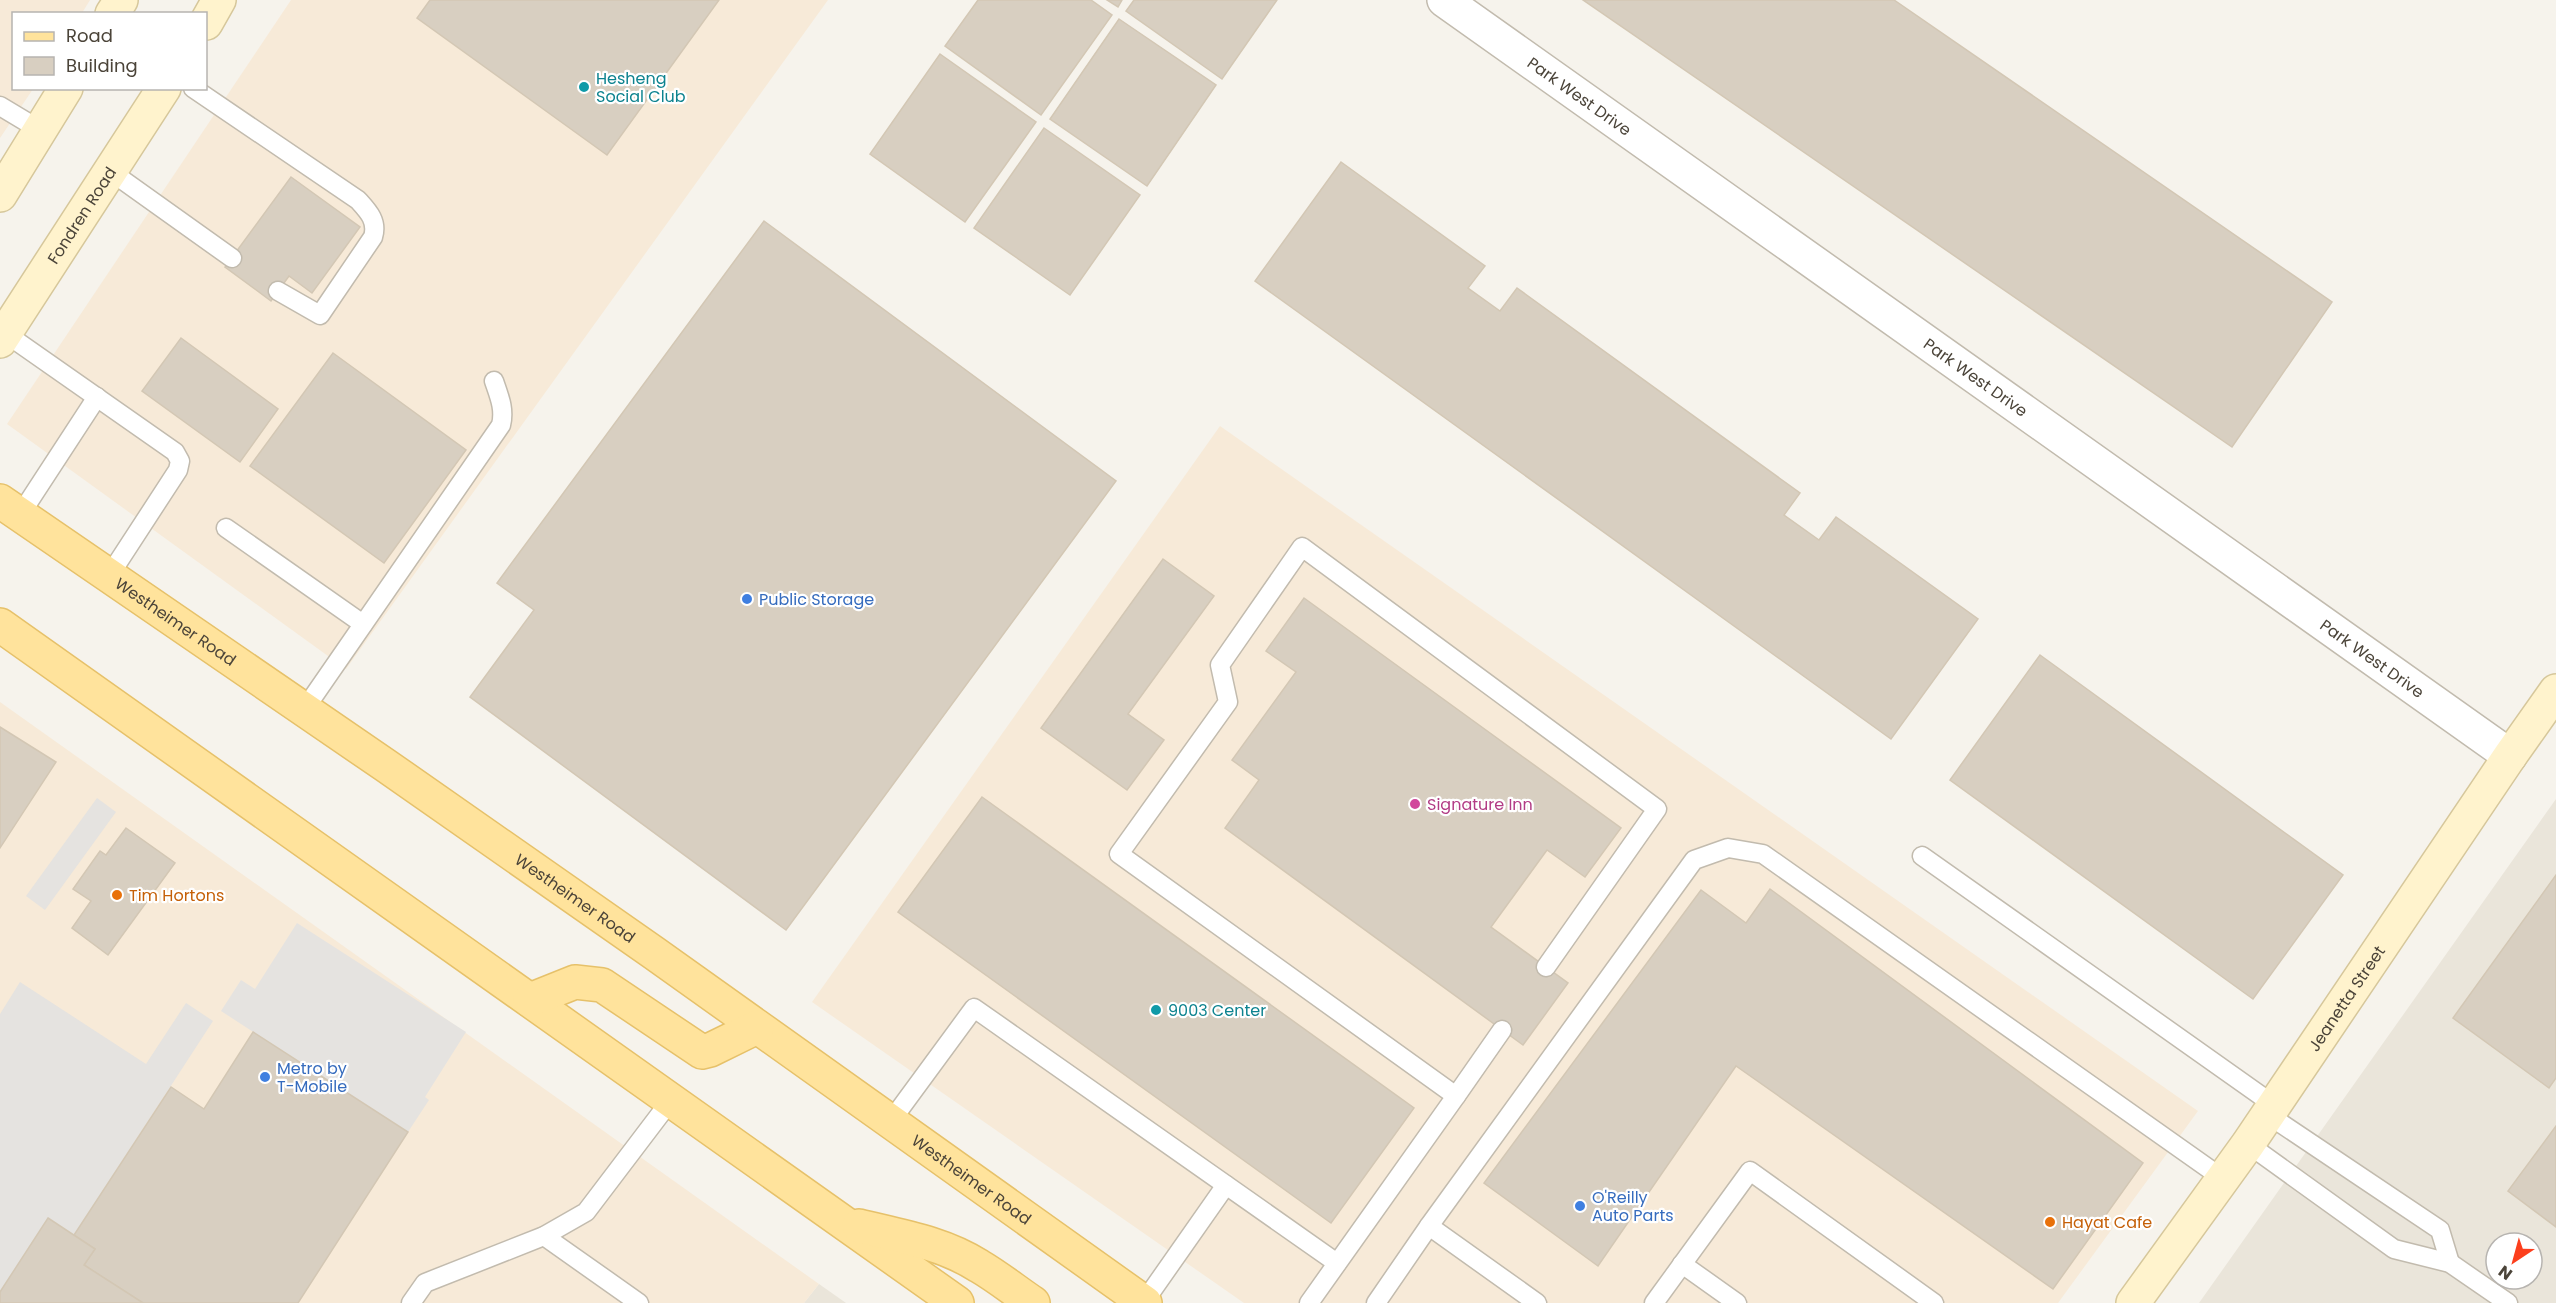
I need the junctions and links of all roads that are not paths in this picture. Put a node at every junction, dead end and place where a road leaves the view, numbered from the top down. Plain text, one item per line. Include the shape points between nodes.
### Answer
1 (219, 0) edge
2 (1444, 0) edge
3 (207, 20) edge
4 (65, 90) edge
5 (163, 90) edge
6 (196, 90) edge
7 (0, 106) edge
8 (40, 130) junction
9 (110, 171) junction
10 (0, 195) edge
11 (232, 258) dead end
12 (278, 291) dead end
13 (2, 337) edge
14 (494, 381) dead end
15 (97, 398) junction
16 (10, 508) edge
17 (225, 528) dead end
18 (109, 576) junction
19 (363, 624) junction
20 (0, 625) edge
21 (2556, 691) edge
22 (304, 710) junction
23 (2510, 756) junction
24 (1922, 856) dead end
25 (1546, 967) dead end
26 (531, 1000) junction
27 (757, 1027) junction
28 (1502, 1030) dead end
29 (1456, 1096) junction
30 (671, 1100) junction
31 (2270, 1110) junction
32 (891, 1121) junction
33 (2248, 1144) junction
34 (2222, 1178) junction
35 (1226, 1185) junction
36 (843, 1222) junction
37 (1429, 1226) junction
38 (544, 1236) junction
39 (1337, 1263) junction
40 (2450, 1263) junction
41 (1682, 1264) junction
42 (411, 1303) edge
43 (639, 1303) edge
44 (957, 1303) edge
45 (1033, 1303) edge
46 (1144, 1303) edge
47 (1309, 1303) edge
48 (1376, 1303) edge
49 (1537, 1303) edge
50 (1654, 1303) edge
51 (1737, 1303) edge
52 (1934, 1303) edge
53 (2133, 1303) edge
54 (2508, 1303) edge

1 - 3 street
2 - 23 street, Park West Drive
4 - 8 street
5 - 9 street, Fondren Road
6 - 12 lane via 358,200 372,217 373,237 320,315
7 - 8 lane
8 - 10 street
9 - 11 lane
9 - 13 street, Fondren Road
13 - 15 lane
14 - 19 lane via 502,404 501,425
15 - 16 lane
15 - 18 lane via 175,452 180,461 178,470
16 - 18 main road, Westheimer Road
17 - 19 lane
18 - 22 main road, Westheimer Road
19 - 22 lane
20 - 26 main road
21 - 23 street, Jeanetta Street
22 - 27 main road, Westheimer Road
23 - 31 street, Jeanetta Street
24 - 31 lane
25 - 29 lane via 1657,809 1302,547 1220,665 1228,702 1119,854
26 - 27 main road via 575,982 602,985 702,1052
26 - 30 main road
27 - 32 main road, Westheimer Road
28 - 29 lane
29 - 39 lane
30 - 36 main road
30 - 38 lane via 586,1212
31 - 33 street, Jeanetta Street
31 - 40 lane via 2440,1230
32 - 35 lane via 974,1008
32 - 46 main road, Westheimer Road
33 - 34 street, Jeanetta Street
33 - 40 lane via 2394,1249
34 - 37 lane via 1763,854 1728,848 1694,861
34 - 53 street, Jeanetta Street
35 - 39 lane
35 - 46 lane
36 - 44 main road
36 - 45 main road via 924,1241 954,1253
37 - 48 lane
37 - 49 lane
38 - 42 lane via 425,1283
38 - 43 lane
39 - 47 lane
40 - 54 lane
41 - 50 lane
41 - 51 lane
41 - 52 lane via 1750,1171

